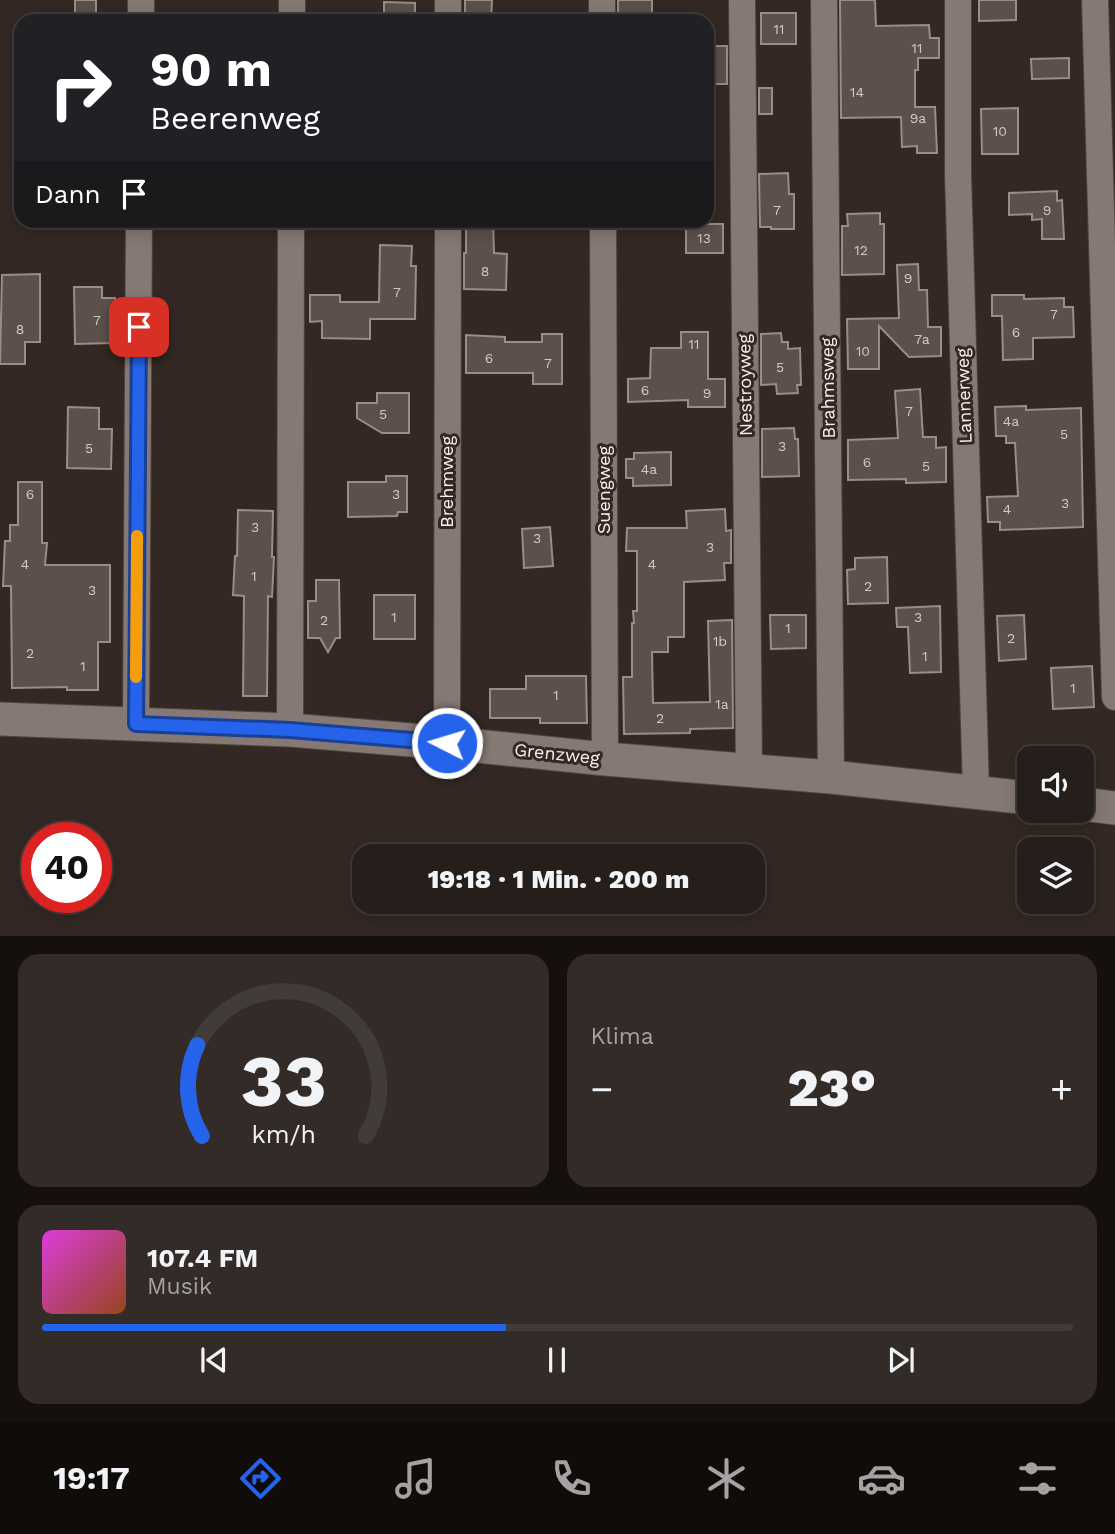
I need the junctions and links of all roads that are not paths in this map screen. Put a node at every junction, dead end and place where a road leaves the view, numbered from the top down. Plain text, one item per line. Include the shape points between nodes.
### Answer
1 (742, 0) edge
2 (824, 0) edge
3 (958, 0) edge
4 (1095, 0) edge
5 (139, 228) edge
6 (291, 228) edge
7 (447, 228) edge
8 (603, 228) edge
9 (1115, 697) edge
10 (0, 719) edge
11 (136, 724) junction
12 (290, 730) junction
13 (447, 743) junction
14 (605, 759) junction
15 (749, 770) junction
16 (831, 777) junction
17 (976, 791) junction
18 (1017, 796) edge
19 (1094, 805) edge
20 (1115, 808) edge

1 - 15 street, Nestroyweg
2 - 16 street, Brahmsweg
3 - 17 street, Lannerweg via 958,174
4 - 9 street
5 - 11 street
6 - 12 street
7 - 13 street, Brehmweg
8 - 14 street, Suengweg
10 - 11 street, Grenzweg
11 - 12 street, Grenzweg
12 - 13 street, Grenzweg
13 - 14 street, Grenzweg
14 - 15 street, Grenzweg
15 - 16 street, Grenzweg
16 - 17 street, Grenzweg
17 - 18 street, Grenzweg
19 - 20 street

